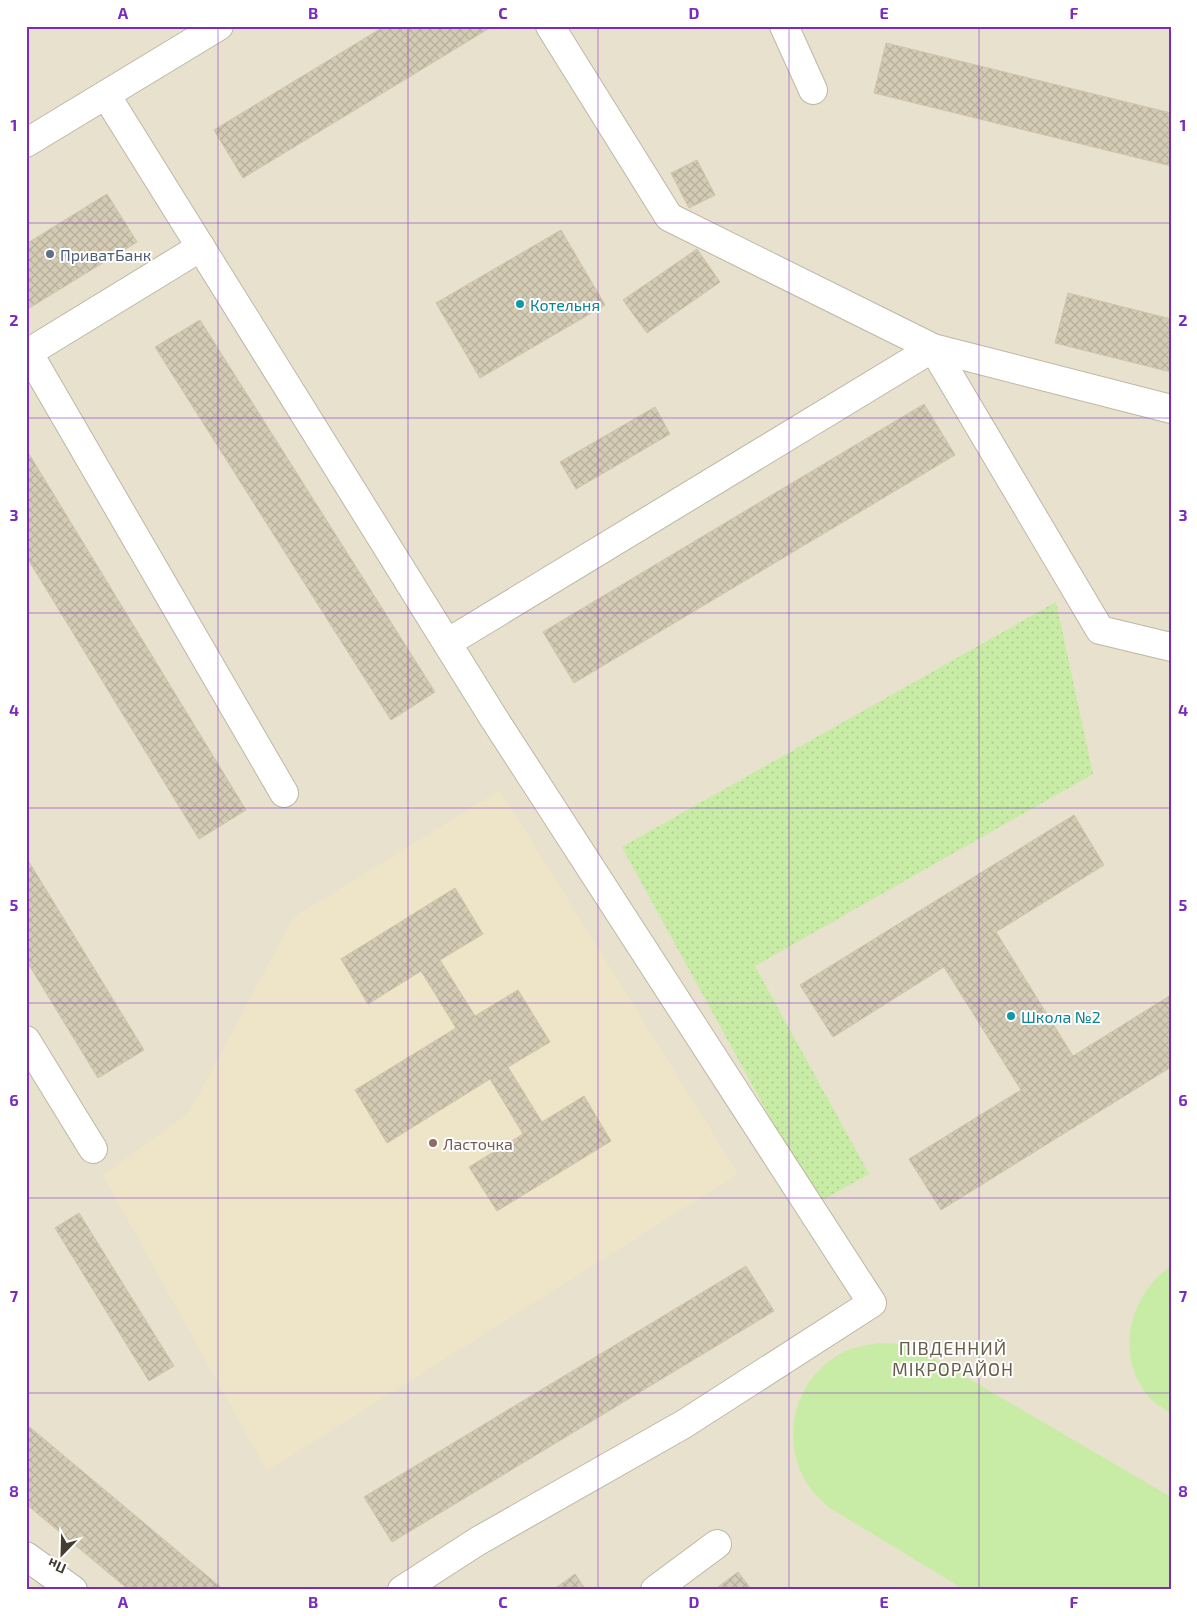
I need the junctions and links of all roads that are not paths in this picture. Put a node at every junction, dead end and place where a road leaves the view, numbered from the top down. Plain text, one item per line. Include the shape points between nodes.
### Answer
1 (219, 26) edge
2 (550, 26) edge
3 (784, 26) edge
4 (814, 90) dead end
5 (106, 95) junction
6 (26, 143) edge
7 (201, 248) junction
8 (933, 348) junction
9 (27, 353) edge
10 (1171, 409) edge
11 (447, 643) junction
12 (1171, 647) edge
13 (284, 792) dead end
14 (26, 1040) edge
15 (93, 1149) dead end
16 (717, 1544) dead end
17 (26, 1556) edge
18 (73, 1590) edge
19 (402, 1590) edge
20 (655, 1590) edge

1 - 5 street
2 - 8 street via 668,217
3 - 4 street
5 - 6 street
5 - 7 street
7 - 9 street
7 - 11 street
8 - 10 street
8 - 11 street
8 - 12 street via 1100,630
9 - 13 street
11 - 19 street via 872,1303 684,1424 478,1542
14 - 15 street
16 - 20 street
17 - 18 street

